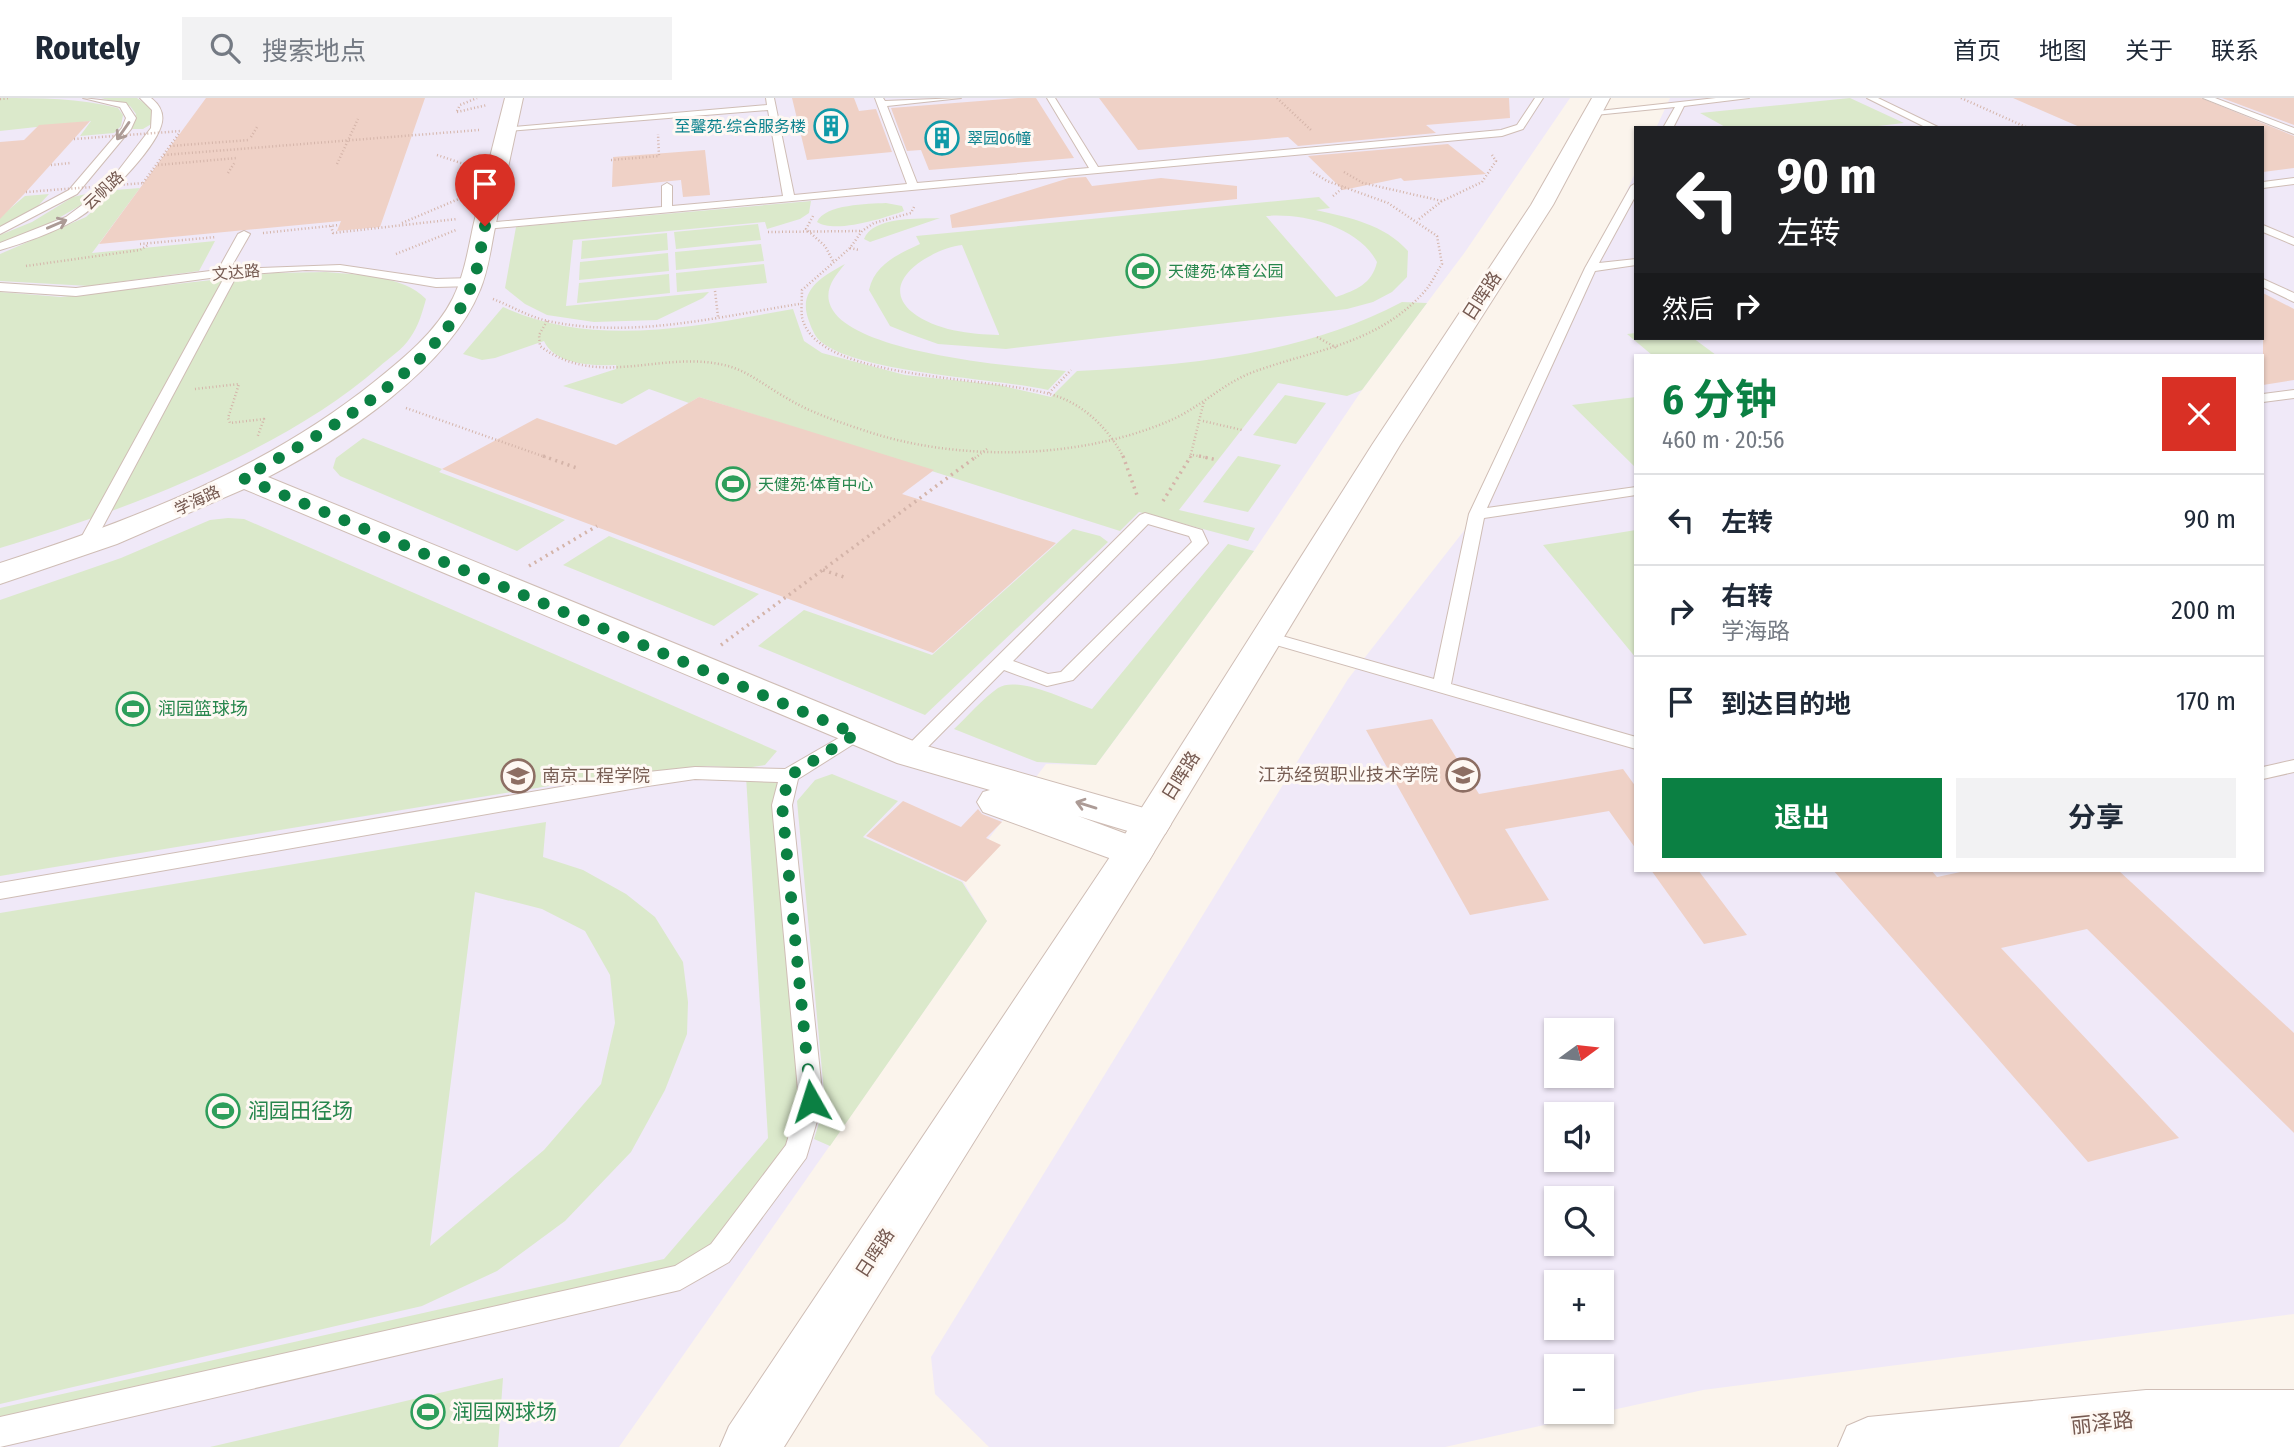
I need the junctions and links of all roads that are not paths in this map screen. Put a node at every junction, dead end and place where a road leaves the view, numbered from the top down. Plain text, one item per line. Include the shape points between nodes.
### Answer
1 (87, 98) edge
2 (144, 98) edge
3 (957, 98) edge
4 (1051, 98) edge
5 (1539, 98) edge
6 (1745, 98) edge
7 (1871, 98) edge
8 (2207, 98) edge
9 (503, 101) edge
10 (880, 101) edge
11 (771, 102) edge
12 (1681, 104) junction
13 (1598, 105) edge
14 (1669, 126) edge
15 (1931, 126) edge
16 (507, 128) junction
17 (2294, 131) edge
18 (1096, 170) junction
19 (2294, 181) edge
20 (2264, 185) edge
21 (667, 186) dead end
22 (914, 187) junction
23 (1634, 190) edge
24 (789, 198) junction
25 (667, 209) junction
26 (475, 222) junction
27 (2264, 228) edge
28 (0, 231) edge
29 (244, 234) dead end
30 (2294, 242) edge
31 (0, 247) edge
32 (1634, 262) edge
33 (1591, 268) junction
34 (228, 272) junction
35 (2264, 283) edge
36 (0, 287) edge
37 (482, 290) junction
38 (2294, 298) edge
39 (2294, 394) edge
40 (2264, 398) edge
41 (243, 478) junction
42 (1634, 491) edge
43 (1477, 514) junction
44 (84, 547) junction
45 (0, 574) edge
46 (1268, 637) junction
47 (1001, 663) junction
48 (1441, 687) junction
49 (856, 734) junction
50 (1634, 742) edge
51 (909, 754) junction
52 (2294, 766) edge
53 (2264, 773) edge
54 (789, 776) junction
55 (1143, 838) junction
56 (0, 891) edge
57 (2294, 1419) edge
58 (0, 1432) edge
59 (750, 1447) edge
60 (1868, 1447) edge

1 -> 28 lane, 云帆路 via 123,105 131,118 126,129 73,192
31 -> 2 lane, 云帆路 via 70,219 108,190 156,128 156,108
3 - 10 lane
4 - 18 lane
5 - 18 lane via 1520,127 1477,135
6 - 12 lane
7 - 15 lane
8 - 17 lane
9 - 16 street, 学海路
10 - 22 lane
11 - 16 lane
11 - 24 lane
12 - 13 lane
12 - 14 lane
13 - 46 street, 日晖路 via 1542,205
16 - 26 street, 学海路 via 485,177
18 - 22 lane
19 - 20 lane
21 - 25 lane
22 - 24 lane
23 - 33 lane
24 - 25 lane
25 - 26 lane
26 - 37 street, 学海路
27 - 30 lane
29 - 34 lane
32 - 33 lane
33 - 43 lane
34 - 36 lane, 文达路 via 76,292
34 - 37 lane, 文达路 via 306,267
34 - 44 lane
35 - 38 lane
37 - 41 street, 学海路 via 429,349 373,398
39 - 40 lane
41 - 44 street, 学海路
41 - 49 street
42 - 43 lane
43 - 48 lane
44 - 45 street, 学海路
46 - 48 lane
46 - 55 street, 日晖路
47 - 47 lane via 1145,518 1196,533 1200,543 1067,676 1047,680
47 - 51 lane
48 - 50 lane
49 - 51 street
49 - 54 lane
51 - 55 street via 1010,808
52 - 53 lane
54 - 56 lane via 695,773 648,779
54 - 58 lane via 782,805 811,1101 797,1150 720,1253 680,1277
55 - 59 street, 日晖路
57 - 60 street, 丽泽路 via 2146,1419

